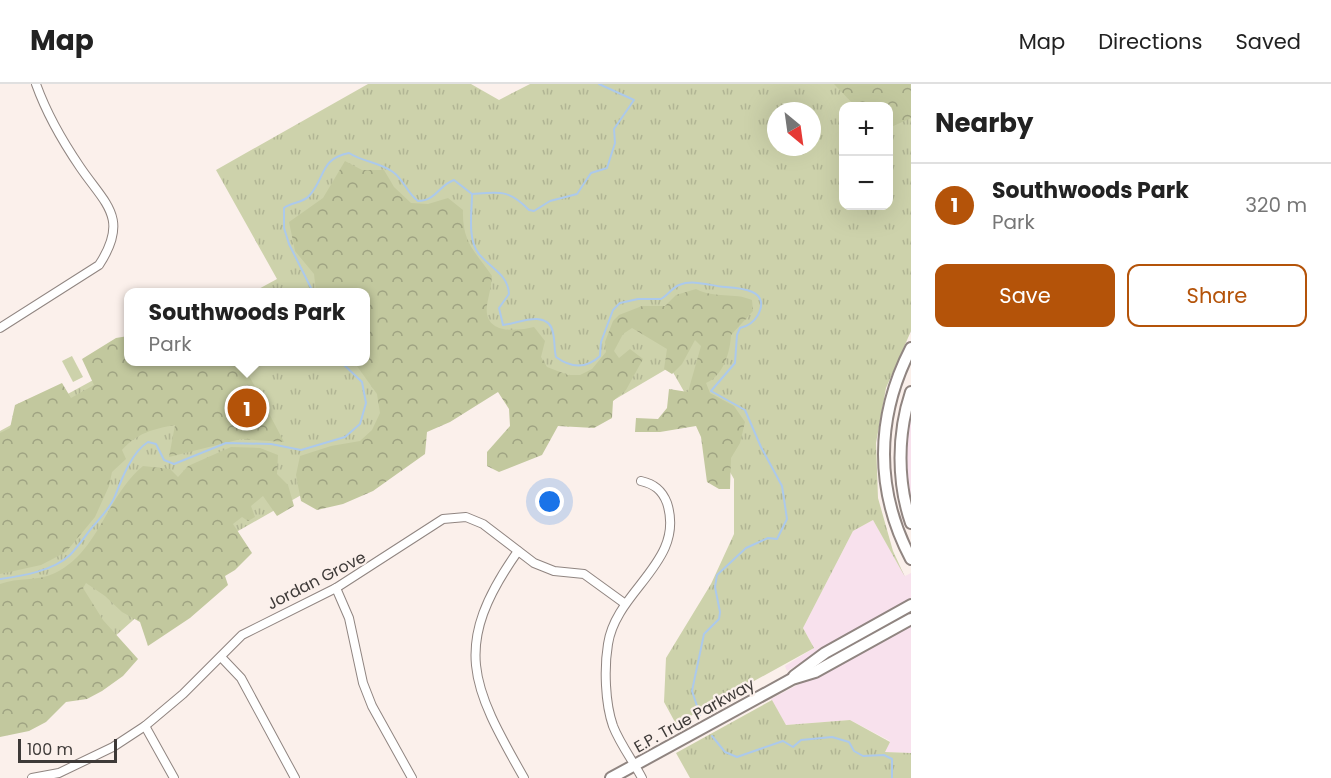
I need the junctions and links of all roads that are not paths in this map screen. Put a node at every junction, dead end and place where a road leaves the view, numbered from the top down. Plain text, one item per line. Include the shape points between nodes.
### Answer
1 (36, 84) edge
2 (0, 328) edge
3 (911, 348) edge
4 (911, 392) edge
5 (641, 481) dead end
6 (911, 523) edge
7 (518, 551) junction
8 (911, 560) edge
9 (336, 588) junction
10 (624, 603) junction
11 (911, 605) edge
12 (911, 619) edge
13 (221, 657) junction
14 (792, 679) junction
15 (145, 726) junction
16 (635, 765) junction
17 (60, 775) edge
18 (32, 778) edge
19 (174, 778) edge
20 (296, 778) edge
21 (412, 778) edge
22 (524, 778) edge
23 (611, 778) edge
24 (642, 778) edge

1 - 2 street via 73,156 104,196 112,217 111,242 99,265
3 - 8 main road via 891,400 884,460 891,517
4 - 6 main road via 901,456
5 - 10 street via 664,495 671,519 669,538 658,563
7 - 9 street, Jordan Grove via 483,524 455,516 433,523 376,565
7 - 10 street, Jordan Grove via 544,568 584,574
7 - 22 street via 487,601 478,630 476,660 487,712
9 - 13 street, Jordan Grove via 242,634
9 - 21 street via 349,618 372,706
10 - 16 street via 608,640 607,682 614,726
11 - 14 main road via 810,662
12 - 14 main road via 815,672
13 - 15 street, Jordan Grove
13 - 20 street via 242,678
14 - 16 main road, E.P. True Parkway
15 - 17 street, Jordan Grove
15 - 19 street
16 - 23 main road, E.P. True Parkway
16 - 24 street
17 - 18 street, Jordan Grove

